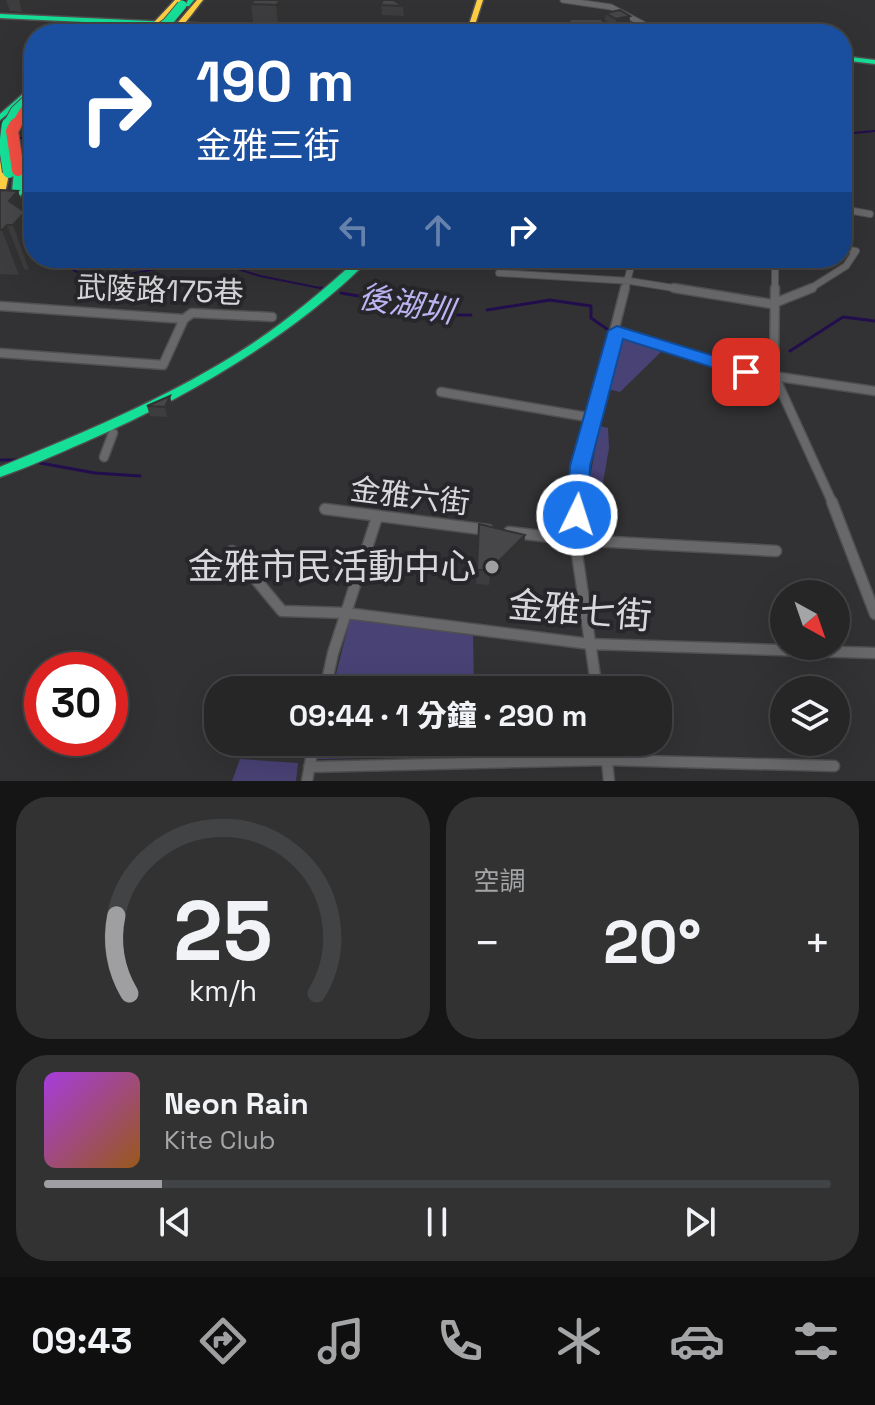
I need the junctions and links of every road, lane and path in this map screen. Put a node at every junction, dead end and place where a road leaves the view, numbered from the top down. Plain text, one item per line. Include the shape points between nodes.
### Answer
1 (480, 0) edge
2 (563, 0) edge
3 (187, 2) edge
4 (0, 17) edge
5 (87, 24) edge
6 (166, 24) edge
7 (167, 24) edge
8 (180, 24) edge
9 (229, 24) edge
10 (472, 24) edge
11 (643, 24) edge
12 (852, 59) edge
13 (875, 62) edge
14 (24, 104) edge
15 (24, 106) edge
16 (0, 118) edge
17 (24, 122) edge
18 (12, 151) edge
19 (0, 193) edge
20 (0, 200) edge
21 (852, 211) edge
22 (0, 214) edge
23 (870, 214) dead end
24 (354, 268) edge
25 (632, 268) edge
26 (774, 268) edge
27 (843, 268) edge
28 (499, 273) dead end
29 (630, 281) junction
30 (772, 304) junction
31 (0, 306) edge
32 (272, 317) dead end
33 (184, 319) junction
34 (617, 331) junction
35 (0, 353) edge
36 (774, 375) junction
37 (873, 391) edge
38 (441, 392) dead end
39 (875, 401) edge
40 (593, 418) junction
41 (113, 433) dead end
42 (104, 457) dead end
43 (0, 472) edge
44 (325, 509) dead end
45 (377, 517) junction
46 (575, 540) junction
47 (232, 551) dead end
48 (776, 551) dead end
49 (346, 613) junction
50 (875, 614) edge
51 (590, 644) junction
52 (875, 653) edge
53 (329, 676) edge
54 (595, 676) edge
55 (311, 756) edge
56 (607, 756) edge
57 (607, 760) junction
58 (834, 766) dead end
59 (309, 767) junction
60 (307, 781) edge
61 (609, 781) edge

1 - 10 main road
2 - 11 street via 611,7
3 - 6 main road, bridge
3 - 7 main road
4 - 5 main road
8 - 9 main road
12 - 13 main road
14 - 16 main road
15 - 18 main road, bridge via 6,130
17 - 18 main road
18 - 19 main road
18 - 20 main road via 9,186
18 - 22 main road via 19,184
21 - 23 street
24 - 43 main road via 287,330 253,352 165,401
25 - 29 street
26 - 30 street
27 - 30 street via 804,293
28 - 29 street
29 - 30 street
29 - 34 street
30 - 36 street
31 - 33 street, 武陵路175巷
32 - 33 street, 武陵路175巷 via 192,313
33 - 35 street via 163,365
34 - 36 street via 746,372
34 - 40 street
36 - 37 street
36 - 50 street via 837,513
37 - 39 street
38 - 40 street
40 - 46 street via 580,466
41 - 42 street
44 - 45 street, 金雅六街
45 - 46 street, 金雅六街
45 - 49 street
46 - 48 street, 金雅六街
46 - 51 street
47 - 49 street, 金雅七街 via 282,611
49 - 51 street, 金雅七街
49 - 53 street
51 - 52 street, 金雅七街
51 - 54 street
55 - 59 street
56 - 57 street
57 - 58 street
57 - 59 street
57 - 61 street
59 - 60 street

